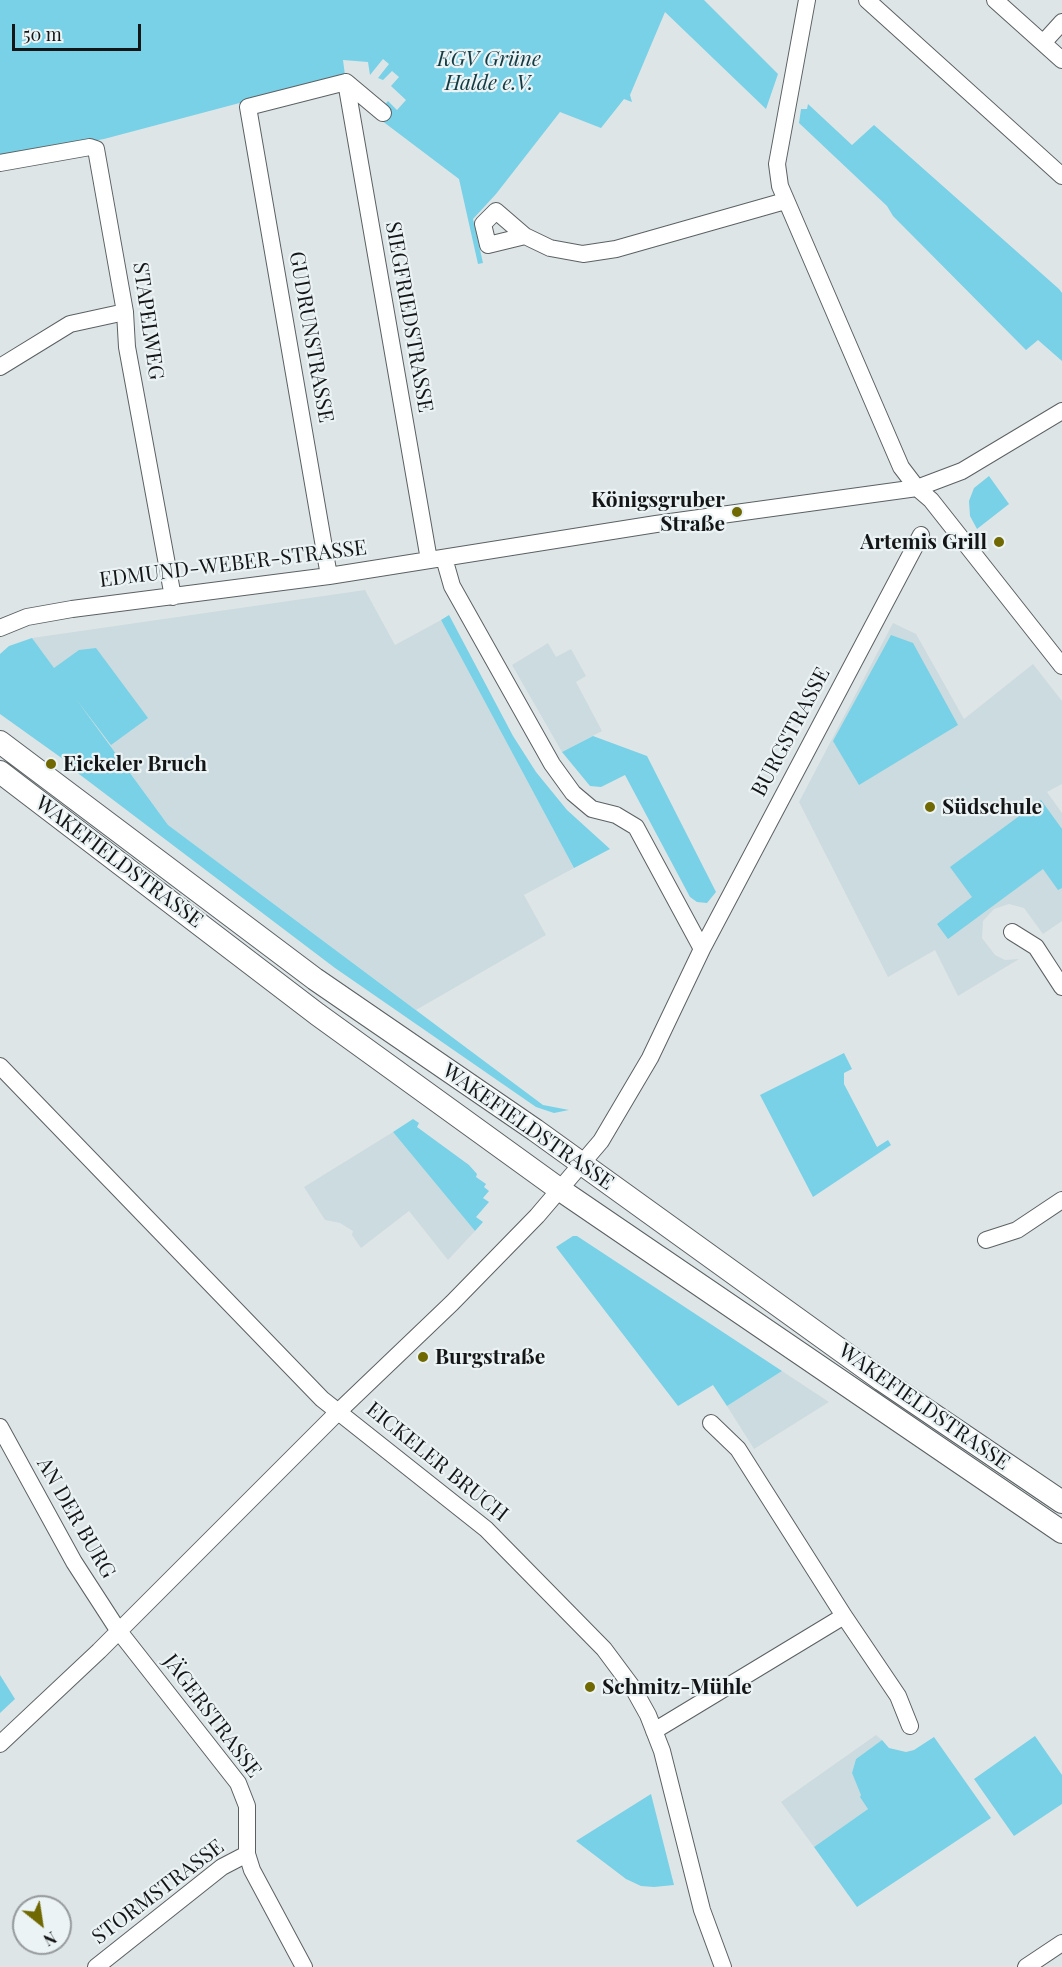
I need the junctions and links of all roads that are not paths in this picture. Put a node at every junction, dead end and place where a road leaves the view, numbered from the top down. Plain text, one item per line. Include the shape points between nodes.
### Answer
1 (807, 0) edge
2 (867, 0) edge
3 (995, 0) edge
4 (1062, 22) edge
5 (1043, 43) junction
6 (1062, 60) edge
7 (346, 82) junction
8 (383, 113) dead end
9 (0, 163) edge
10 (1062, 176) edge
11 (785, 201) junction
12 (525, 236) dead end
13 (125, 312) junction
14 (0, 367) edge
15 (1062, 411) edge
16 (917, 488) junction
17 (921, 535) dead end
18 (437, 559) junction
19 (329, 576) junction
20 (173, 597) junction
21 (27, 617) junction
22 (0, 618) edge
23 (0, 628) edge
24 (1062, 666) edge
25 (0, 742) edge
26 (0, 772) edge
27 (1012, 932) dead end
28 (702, 949) junction
29 (1062, 987) edge
30 (0, 1066) edge
31 (581, 1164) junction
32 (560, 1189) junction
33 (1062, 1200) edge
34 (986, 1240) dead end
35 (339, 1412) junction
36 (711, 1423) dead end
37 (0, 1427) edge
38 (1062, 1502) edge
39 (1062, 1532) edge
40 (844, 1616) junction
41 (118, 1630) junction
42 (910, 1726) dead end
43 (654, 1731) junction
44 (0, 1744) edge
45 (247, 1854) junction
46 (1062, 1943) edge
47 (96, 1967) edge
48 (304, 1967) edge
49 (723, 1967) edge
50 (1026, 1967) edge

1 - 11 street via 777,164
2 - 10 street
3 - 5 street
4 - 5 street
5 - 6 street
7 - 8 street
7 - 18 street, SIEGFRIEDSTRASSE
7 - 19 street, GUDRUNSTRASSE via 248,107
9 - 13 street, STAPELWEG via 96,149
11 - 12 street via 616,249 583,254 550,248
11 - 16 street via 891,448
13 - 14 street via 70,324
13 - 20 street, STAPELWEG via 127,347
15 - 16 street, EDMUND-WEBER-STRASSE via 962,471
16 - 18 street, EDMUND-WEBER-STRASSE via 725,513
16 - 24 street via 931,500
17 - 28 street, BURGSTRASSE
18 - 19 street, EDMUND-WEBER-STRASSE
18 - 28 street via 552,764 573,793 592,809 616,815 636,827
19 - 20 street, EDMUND-WEBER-STRASSE
20 - 21 street, EDMUND-WEBER-STRASSE via 136,599
21 - 22 street, EDMUND-WEBER-STRASSE
21 - 23 street, EDMUND-WEBER-STRASSE
25 - 31 main road, WAKEFIELDSTRASSE via 315,980
26 - 32 main road, WAKEFIELDSTRASSE via 317,1014
27 - 29 street via 1036,947
28 - 31 street, BURGSTRASSE via 638,1082 608,1131
30 - 35 street, EICKELER BRUCH via 322,1399
31 - 32 street, BURGSTRASSE
31 - 38 main road, WAKEFIELDSTRASSE via 882,1380
32 - 35 street, BURGSTRASSE via 452,1303
32 - 39 main road, WAKEFIELDSTRASSE
33 - 34 street via 1017,1230
35 - 41 street, BURGSTRASSE
35 - 43 street, EICKELER BRUCH via 467,1512 536,1577 620,1670
36 - 40 street via 738,1449
37 - 41 street, AN DER BURG via 69,1552
40 - 42 street via 898,1696
40 - 43 street
41 - 44 street, BURGSTRASSE
41 - 45 street, JÄGERSTRASSE via 238,1783 248,1817
43 - 49 street, EICKELER BRUCH via 702,1910
45 - 47 street, STORMSTRASSE via 222,1867
45 - 48 street, JÄGERSTRASSE
46 - 50 street

